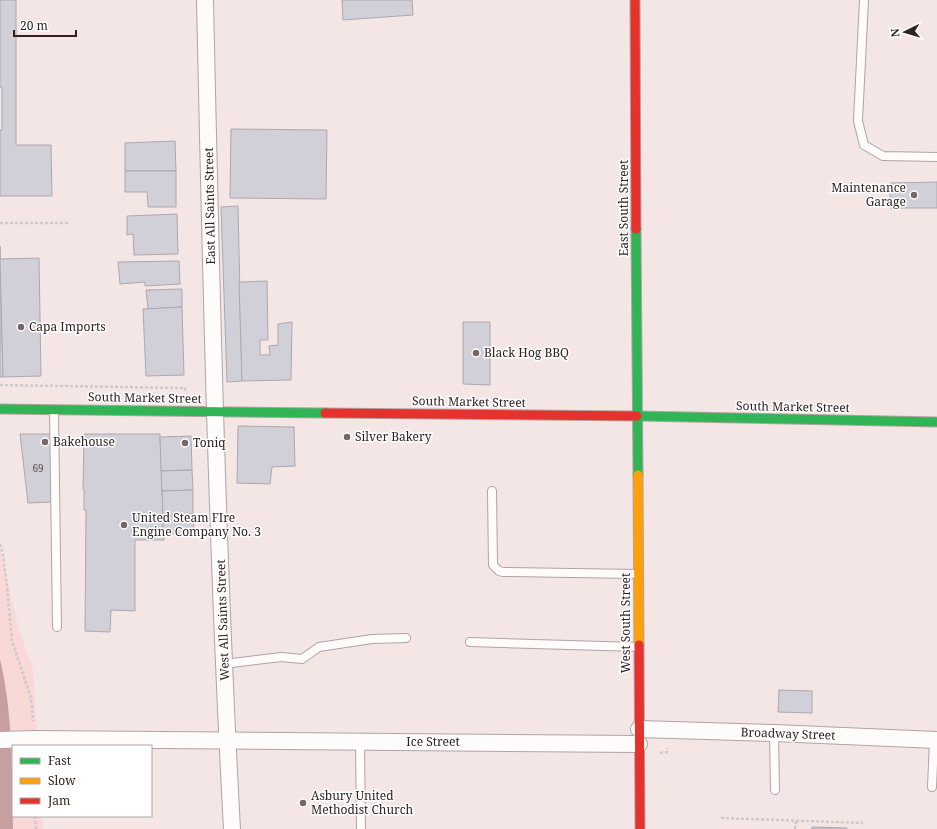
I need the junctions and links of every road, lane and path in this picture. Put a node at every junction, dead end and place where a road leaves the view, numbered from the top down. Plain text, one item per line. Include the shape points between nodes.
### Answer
1 (205, 0) edge
2 (636, 0) edge
3 (864, 0) edge
4 (937, 157) edge
5 (0, 223) edge
6 (69, 223) dead end
7 (0, 409) edge
8 (54, 409) junction
9 (215, 411) junction
10 (637, 416) junction
11 (937, 422) edge
12 (492, 491) dead end
13 (0, 544) edge
14 (638, 574) junction
15 (57, 627) dead end
16 (406, 638) dead end
17 (470, 642) dead end
18 (638, 647) junction
19 (224, 664) junction
20 (33, 722) dead end
21 (774, 733) junction
22 (639, 736) junction
23 (7, 740) edge
24 (227, 740) junction
25 (936, 740) edge
26 (360, 741) junction
27 (932, 787) dead end
28 (775, 790) dead end
29 (36, 817) edge
30 (721, 818) dead end
31 (796, 821) junction
32 (863, 823) dead end
33 (36, 829) edge
34 (232, 829) edge
35 (361, 829) edge
36 (640, 829) edge
37 (795, 829) edge

1 - 9 street, East All Saints Street
2 - 10 main road, East South Street
3 - 4 lane via 858,121 864,145 883,156
5 - 6 path
7 - 8 main road, South Market Street
8 - 9 main road, South Market Street
8 - 15 lane
9 - 10 main road, South Market Street
9 - 19 street, West All Saints Street
10 - 11 main road, South Market Street
10 - 14 main road, West South Street
12 - 14 lane via 493,565 499,571
13 - 20 path via 12,641 30,695
14 - 18 main road, West South Street
16 - 19 lane via 372,639 319,647 302,660 281,657
17 - 18 lane
18 - 22 main road, West South Street
19 - 24 street, West All Saints Street
21 - 22 street, Broadway Street
21 - 25 street, Broadway Street
21 - 28 lane
22 - 26 street, Ice Street
22 - 36 main road, West South Street
23 - 24 street, Ice Street
24 - 26 street, Ice Street
24 - 34 street, West All Saints Street
25 - 27 lane
26 - 35 lane
29 - 33 path
30 - 31 path
31 - 32 path
31 - 37 path

